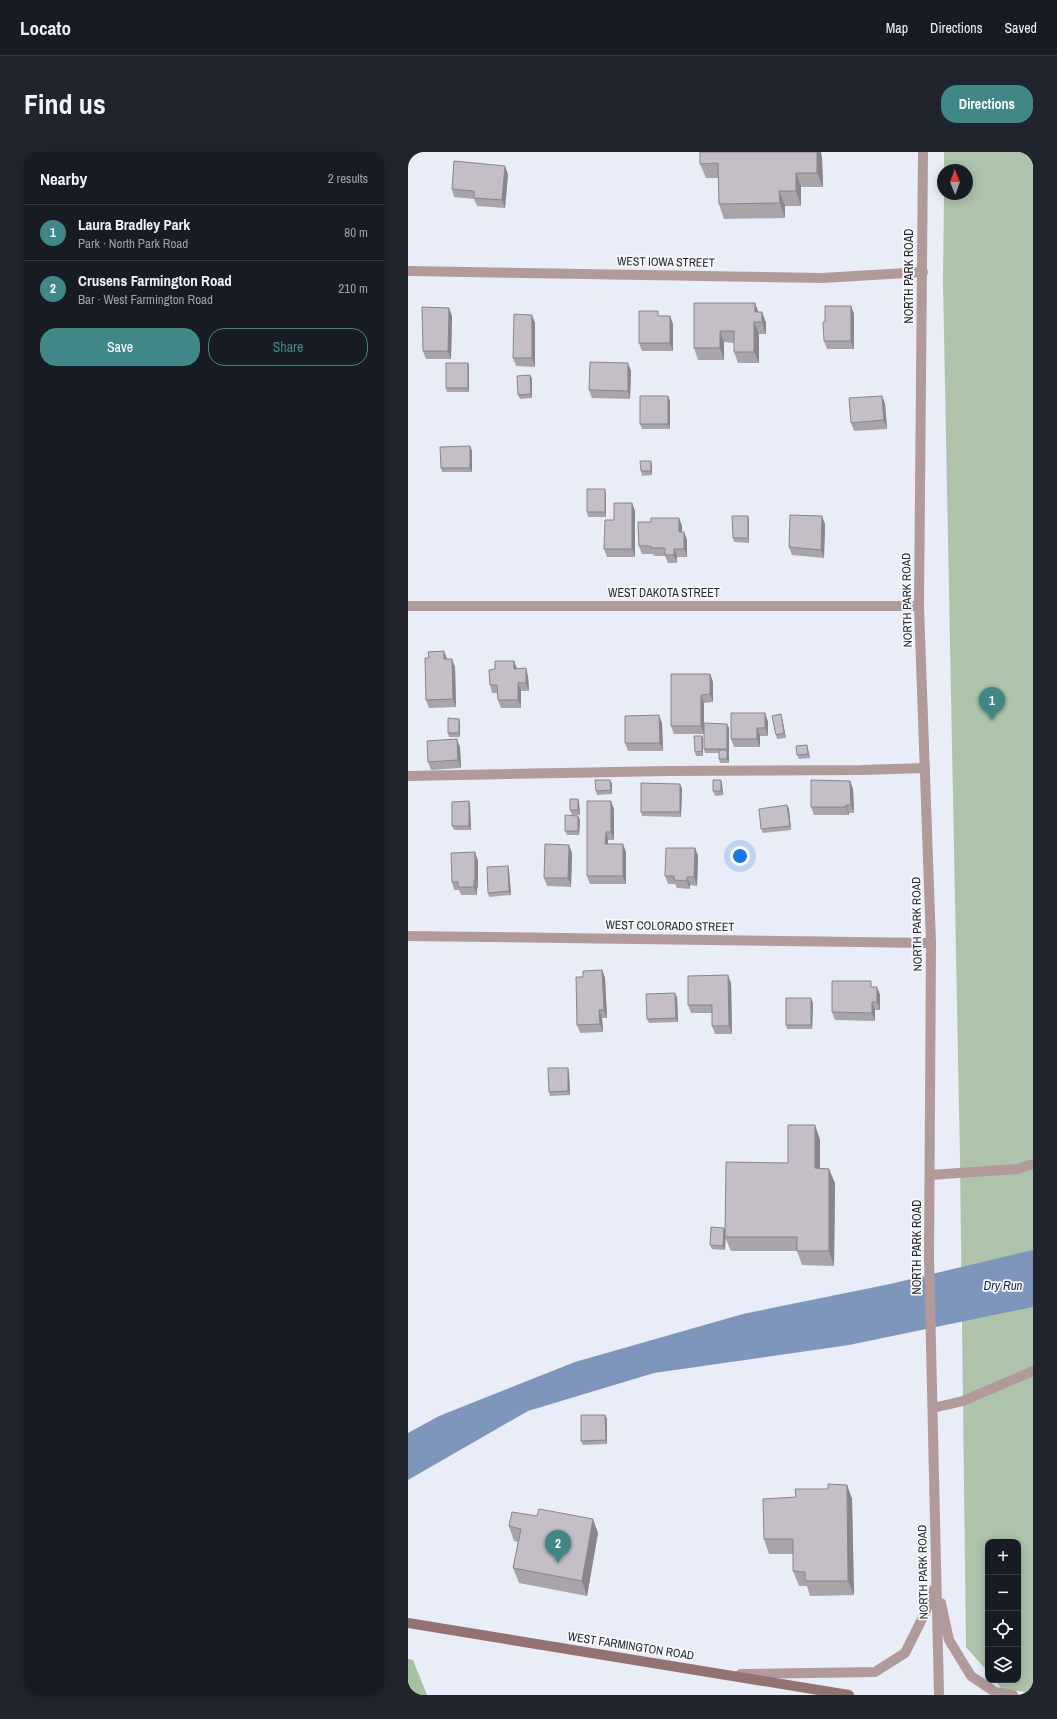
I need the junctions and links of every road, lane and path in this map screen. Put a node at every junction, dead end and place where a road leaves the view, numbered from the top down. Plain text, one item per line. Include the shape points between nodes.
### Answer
1 (923, 152) edge
2 (408, 271) edge
3 (923, 272) junction
4 (408, 606) edge
5 (919, 606) junction
6 (925, 768) junction
7 (408, 776) edge
8 (408, 936) edge
9 (931, 943) junction
10 (1033, 1164) edge
11 (930, 1175) junction
12 (1033, 1371) edge
13 (933, 1408) junction
14 (936, 1582) junction
15 (408, 1623) edge
16 (722, 1675) junction
17 (849, 1695) edge
18 (939, 1695) edge
19 (1013, 1695) edge

1 - 3 street, NORTH PARK ROAD
2 - 3 street, WEST IOWA STREET via 822,278
3 - 5 street, NORTH PARK ROAD
4 - 5 street, WEST DAKOTA STREET
5 - 6 street, NORTH PARK ROAD
6 - 7 street
6 - 9 street, NORTH PARK ROAD
8 - 9 street, WEST COLORADO STREET
9 - 11 street, NORTH PARK ROAD
10 - 11 street via 1017,1169
11 - 13 street, NORTH PARK ROAD via 929,1258
12 - 13 street via 963,1401
13 - 14 street, NORTH PARK ROAD
14 - 16 street via 926,1613 905,1653 875,1672
14 - 18 street, NORTH PARK ROAD
14 - 19 street via 949,1640 971,1676 995,1692
15 - 16 main road, WEST FARMINGTON ROAD
16 - 17 main road, WEST FARMINGTON ROAD

